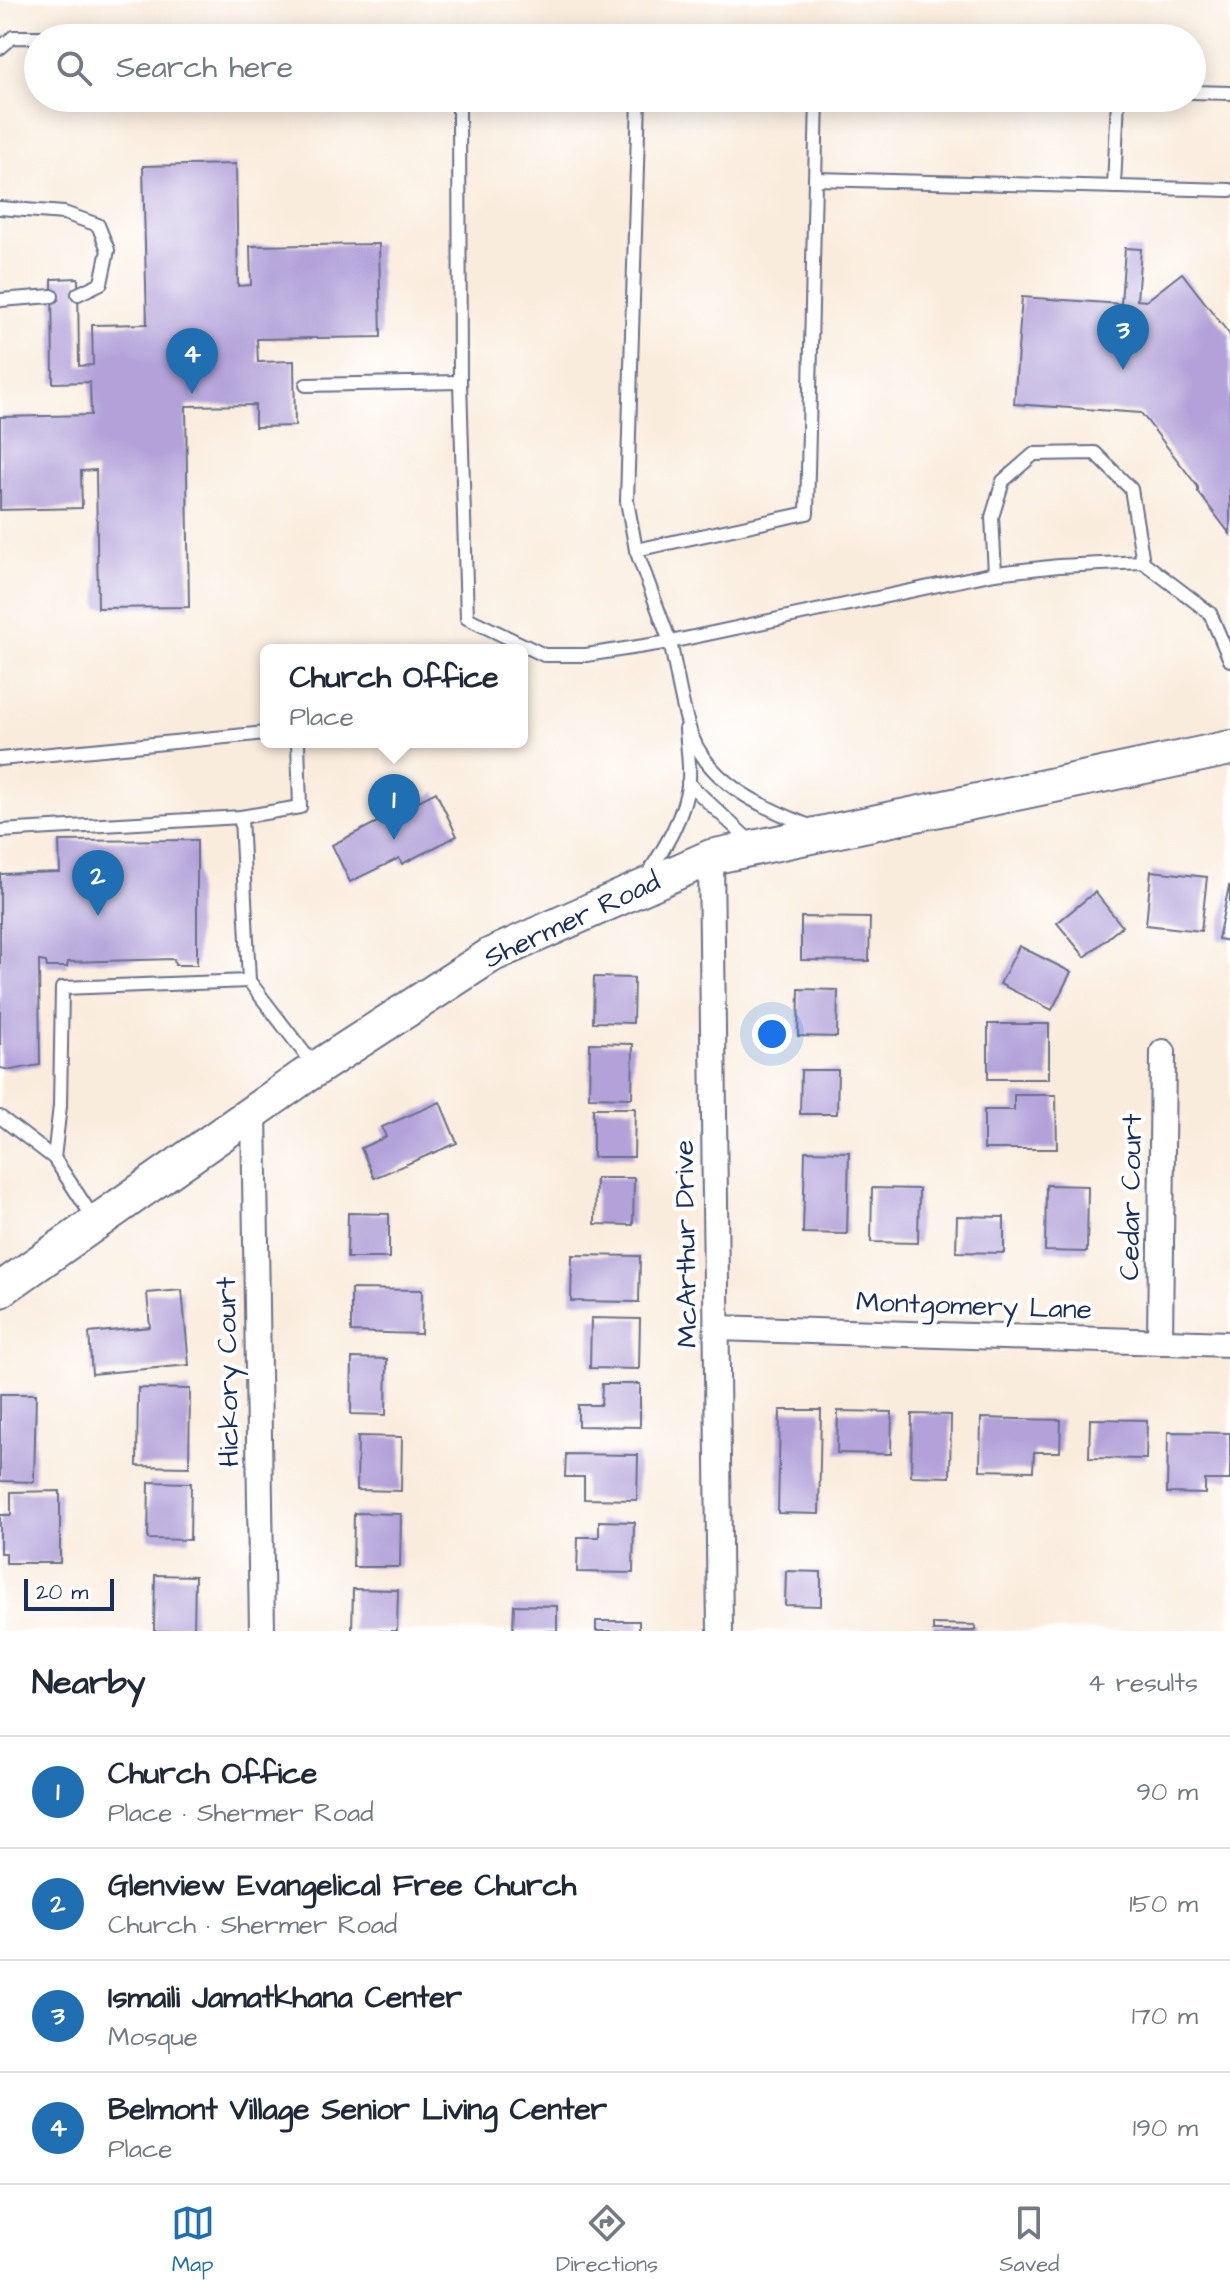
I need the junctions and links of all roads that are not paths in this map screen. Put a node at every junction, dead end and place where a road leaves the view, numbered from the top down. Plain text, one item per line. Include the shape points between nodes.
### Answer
1 (24, 37) edge
2 (0, 48) edge
3 (1206, 92) edge
4 (1230, 93) edge
5 (459, 112) edge
6 (639, 112) edge
7 (817, 112) edge
8 (1117, 112) edge
9 (815, 179) junction
10 (1114, 187) junction
11 (1230, 190) edge
12 (0, 208) edge
13 (78, 294) dead end
14 (52, 296) dead end
15 (0, 300) edge
16 (460, 382) junction
17 (306, 385) dead end
18 (636, 550) junction
19 (1143, 562) junction
20 (995, 573) junction
21 (670, 642) junction
22 (521, 644) edge
23 (528, 647) edge
24 (1230, 660) edge
25 (685, 706) junction
26 (260, 734) edge
27 (298, 748) edge
28 (1230, 748) edge
29 (0, 759) edge
30 (688, 783) junction
31 (241, 817) junction
32 (0, 831) edge
33 (826, 832) junction
34 (757, 847) junction
35 (711, 857) junction
36 (639, 888) junction
37 (249, 981) junction
38 (1163, 1052) dead end
39 (316, 1069) junction
40 (254, 1111) junction
41 (0, 1117) edge
42 (54, 1158) junction
43 (97, 1224) junction
44 (0, 1290) edge
45 (717, 1328) junction
46 (1160, 1342) junction
47 (1230, 1344) edge
48 (262, 1631) edge
49 (720, 1631) edge

1 - 2 lane via 13,37
3 - 4 lane
5 - 16 lane
6 - 18 lane via 627,501
7 - 9 lane
8 - 10 lane
9 - 10 lane
9 - 18 lane via 807,513
10 - 11 lane
12 - 13 lane via 64,213 98,225 108,250 101,283
14 - 15 lane
16 - 17 lane
16 - 22 lane via 467,618
18 - 21 lane
19 - 20 lane
19 - 20 lane via 1131,489 1095,453 1034,454 1003,481 992,517
19 - 24 lane via 1210,613
20 - 21 lane
21 - 23 lane via 586,655 544,655
21 - 25 lane
25 - 30 lane
25 - 33 lane via 692,735 716,775 767,809
26 - 29 lane
27 - 31 lane via 300,807
28 - 33 main road, Shermer Road
30 - 34 lane
30 - 36 lane via 664,848
31 - 32 lane
31 - 37 lane
33 - 34 main road, Shermer Road
34 - 35 main road, Shermer Road
35 - 36 main road, Shermer Road
35 - 45 street, McArthur Drive
36 - 39 main road, Shermer Road via 491,955
37 - 39 lane
37 - 42 lane via 62,988
38 - 46 street, Cedar Court
39 - 40 main road, Shermer Road
40 - 43 main road, Shermer Road
40 - 48 street, Hickory Court
41 - 42 lane
42 - 43 lane
43 - 44 main road, Shermer Road
45 - 46 street, Montgomery Lane
45 - 49 street, McArthur Drive
46 - 47 street, Montgomery Lane

